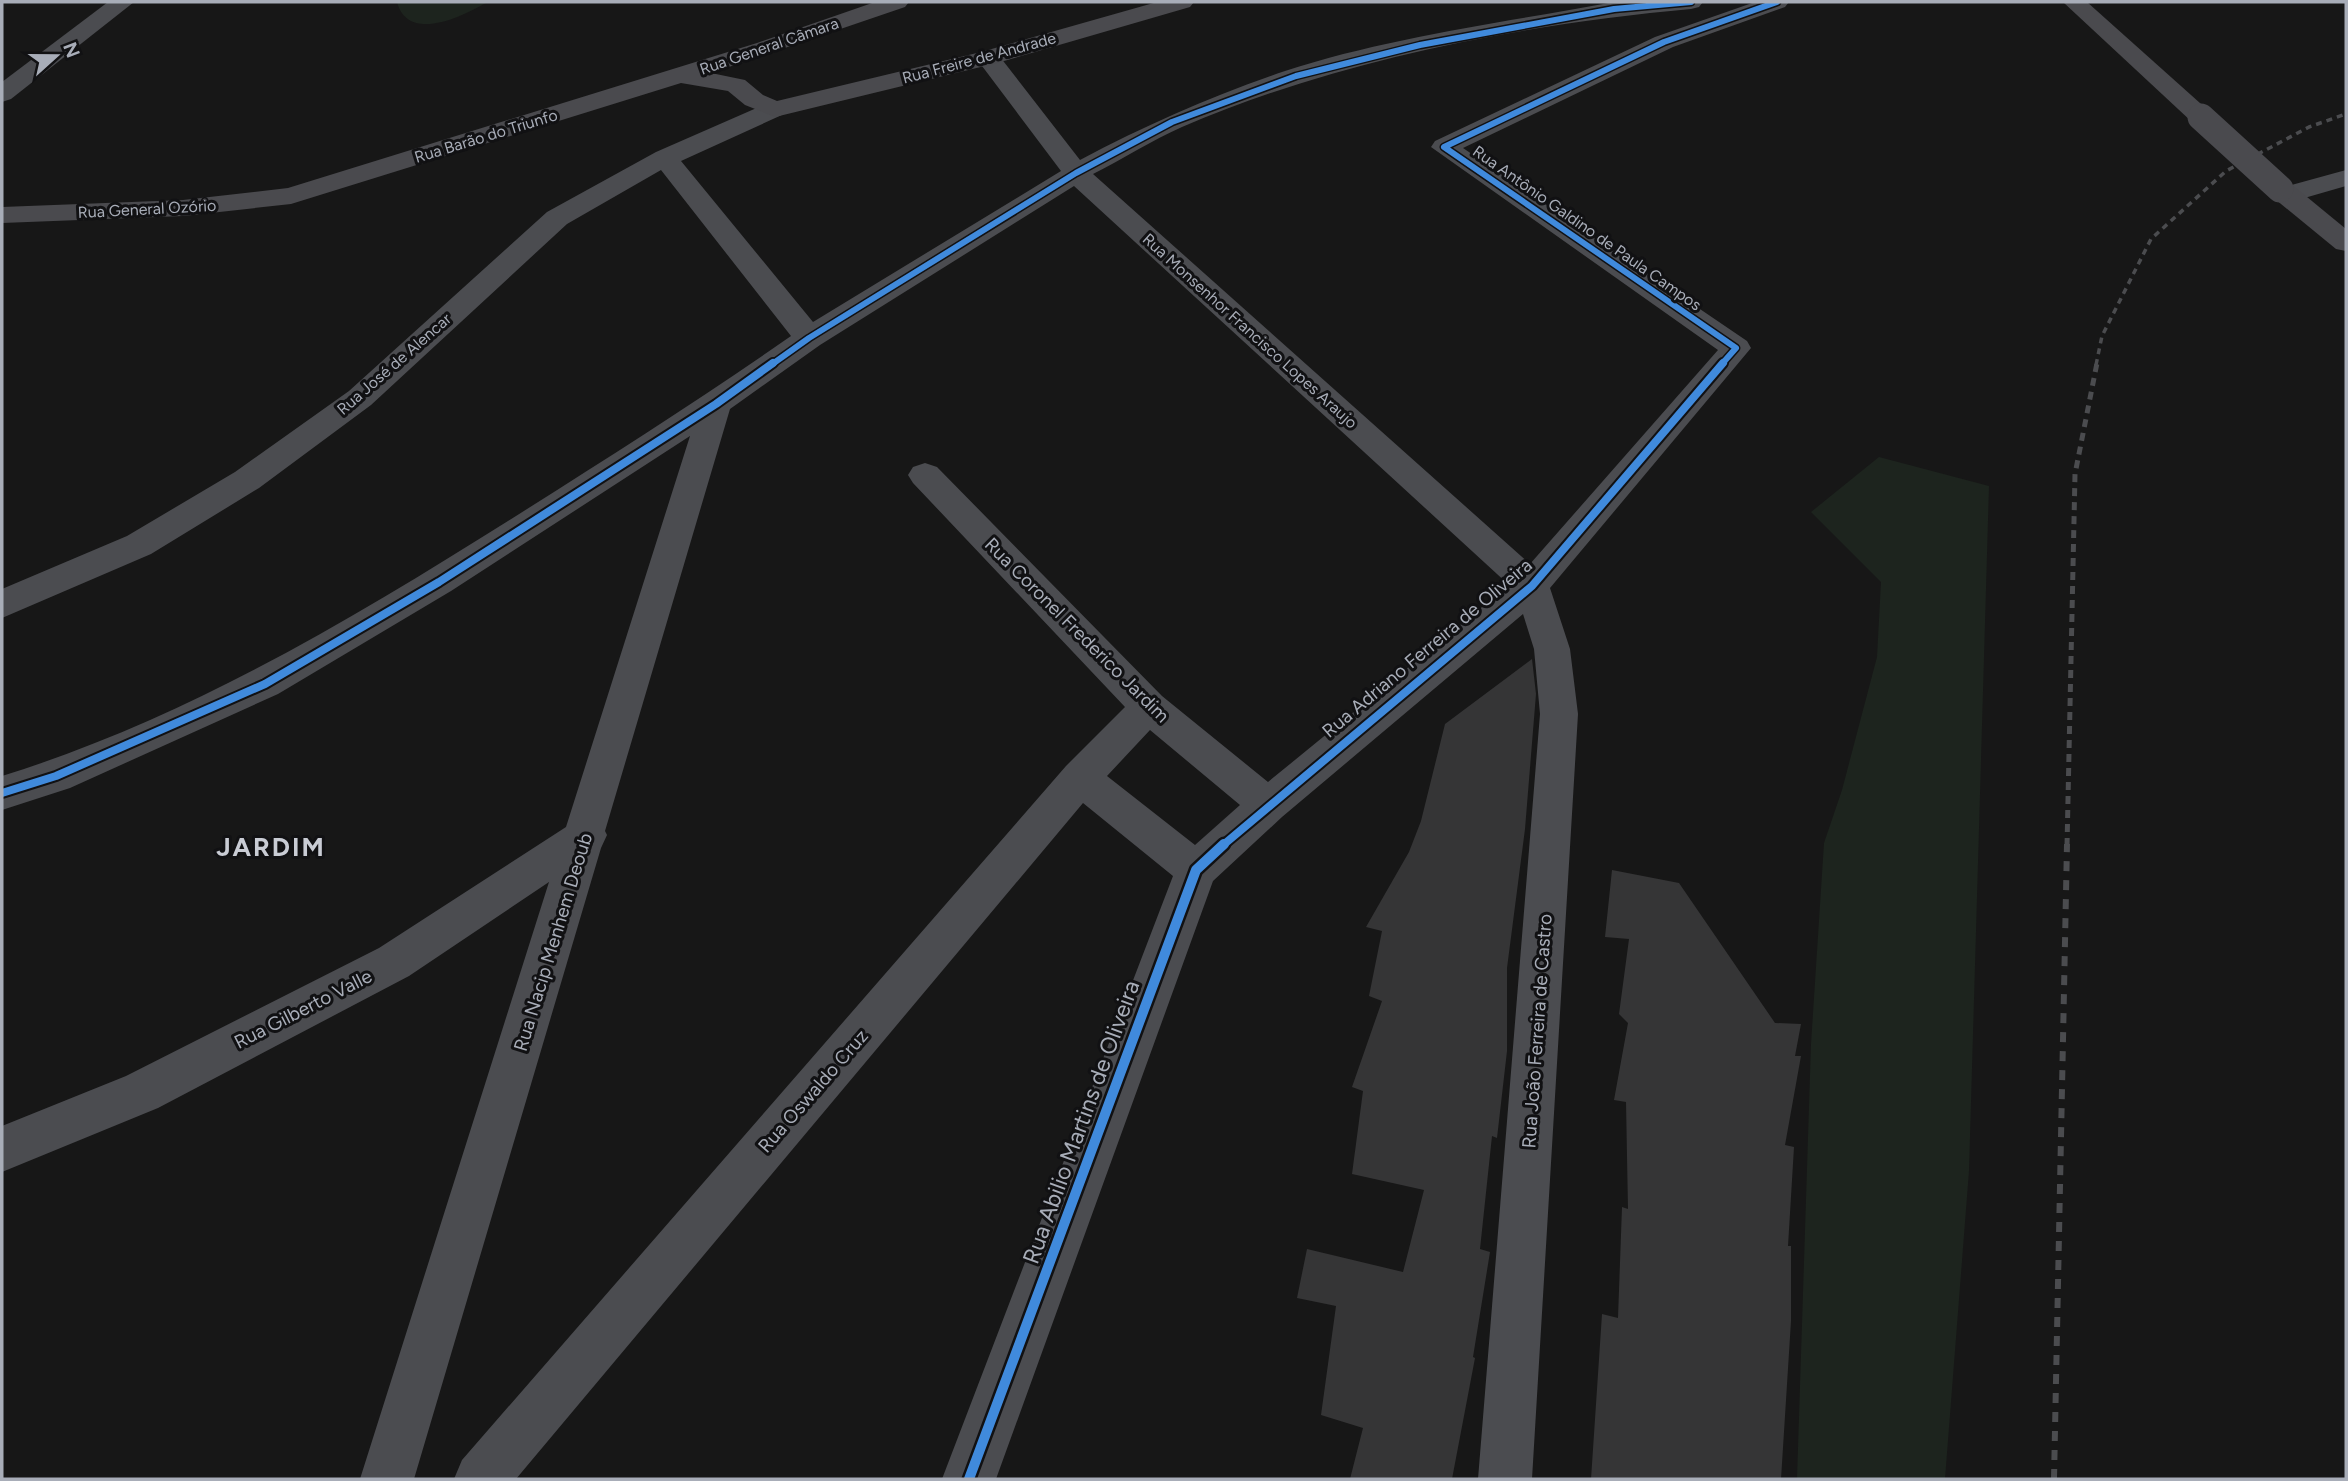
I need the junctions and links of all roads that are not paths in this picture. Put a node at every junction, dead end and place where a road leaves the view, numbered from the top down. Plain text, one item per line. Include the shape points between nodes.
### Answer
1 (122, 2) edge
2 (897, 2) edge
3 (1182, 2) edge
4 (1690, 2) edge
5 (1777, 2) edge
6 (2074, 2) edge
7 (766, 48) junction
8 (988, 58) junction
9 (681, 75) junction
10 (2, 94) edge
11 (775, 109) junction
12 (665, 158) junction
13 (1076, 173) junction
14 (2346, 178) edge
15 (2284, 192) junction
16 (291, 196) joint
17 (2, 215) edge
18 (2346, 243) edge
19 (809, 338) junction
20 (1736, 348) joint
21 (716, 404) junction
22 (925, 475) dead end
23 (1532, 586) junction
24 (2, 604) edge
25 (1149, 707) junction
26 (1080, 778) junction
27 (2, 793) edge
28 (1268, 805) junction
29 (587, 835) junction
30 (1196, 870) junction
31 (2, 1149) edge
32 (387, 1479) edge
33 (481, 1479) edge
34 (969, 1479) edge
35 (1505, 1479) edge

1 - 10 street
2 - 7 main road, Rua General Câmara
3 - 8 main road, Rua Freire de Andrade
4 - 13 street via 1539,22 1296,76 1172,122
5 - 20 street, Rua Antônio Galdino de Paula Campos via 1664,42 1444,147
6 - 15 main road, bridge
7 - 9 main road, Rua General Câmara
7 - 11 main road via 747,75
8 - 11 main road, Rua Freire de Andrade
8 - 13 street, Rua Monsenhor Francisco Lopes Araujo
9 - 11 main road via 722,80
9 - 16 main road, Rua Barão do Triunfo
11 - 12 street, Rua José de Alencar
12 - 19 street
12 - 24 street, Rua José de Alencar via 557,218 360,398 247,480 139,545
13 - 19 street
13 - 23 street, Rua Monsenhor Francisco Lopes Araujo
14 - 15 street
15 - 18 main road
16 - 17 main road, Rua General Ozório via 139,211
19 - 21 street
20 - 23 street, Rua Adriano Ferreira de Oliveira
21 - 27 street via 439,582 265,684 56,776
21 - 29 street, Rua Nacip Menhem Deoub
22 - 25 street, Rua Coronel Frederico Jardim
23 - 28 street, Rua Adriano Ferreira de Oliveira
23 - 35 street, Rua João Ferreira de Castro via 1552,649 1559,714
25 - 26 street, Rua Oswaldo Cruz
25 - 28 street, Rua Coronel Frederico Jardim
26 - 30 street
26 - 33 street, Rua Oswaldo Cruz
28 - 30 street, Rua Abilio Martins de Oliveira
29 - 31 street, Rua Gilberto Valle via 394,962 142,1091
29 - 32 street, Rua Nacip Menhem Deoub
30 - 34 street, Rua Abilio Martins de Oliveira

